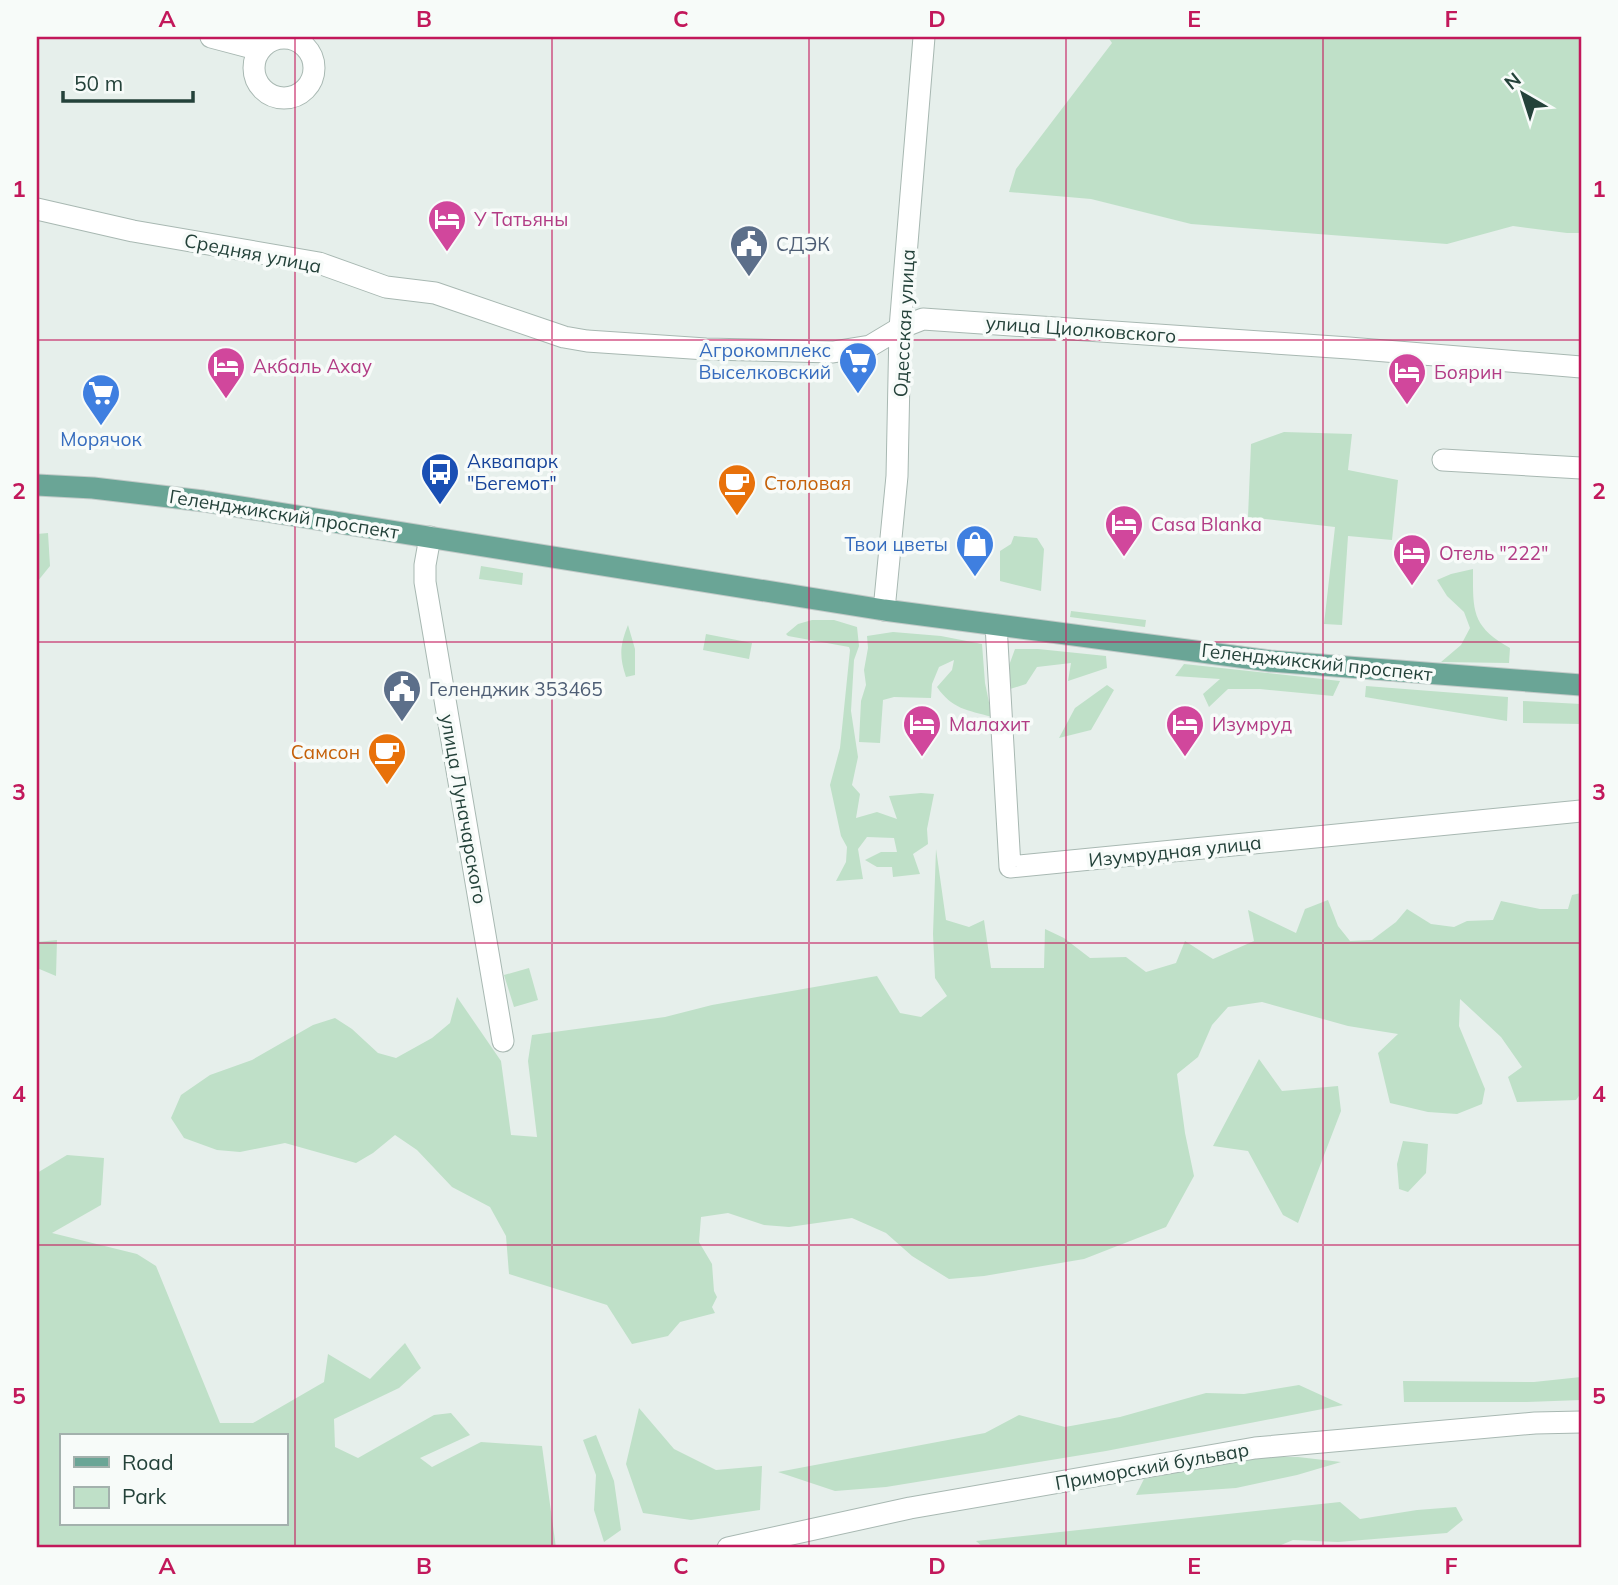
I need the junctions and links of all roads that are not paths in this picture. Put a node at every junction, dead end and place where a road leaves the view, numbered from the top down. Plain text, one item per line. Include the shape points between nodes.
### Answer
1 (211, 37) edge
2 (924, 37) edge
3 (260, 50) dead end
4 (37, 209) edge
5 (901, 328) junction
6 (587, 341) joint
7 (1581, 368) edge
8 (1443, 460) dead end
9 (1581, 468) edge
10 (37, 485) edge
11 (430, 537) junction
12 (884, 610) junction
13 (996, 625) junction
14 (1581, 685) edge
15 (1581, 811) edge
16 (503, 1041) dead end
17 (1581, 1422) edge
18 (728, 1548) edge

1 - 3 street
2 - 5 street, Одесская улица
4 - 6 street, Средняя улица via 133,231 320,263 386,287 435,293
5 - 6 street, улица Циолковского via 870,346 833,352
5 - 7 street, улица Циолковского via 923,319 996,323
5 - 12 street, Одесская улица via 897,476
8 - 9 street
10 - 11 main road, Геленджикский проспект via 203,501
11 - 12 main road, Геленджикский проспект
11 - 16 street, улица Луначарского via 425,582
12 - 13 main road
13 - 14 main road, Геленджикский проспект via 1270,661
13 - 15 street, Изумрудная улица via 1010,867
17 - 18 street, Приморский бульвар via 1255,1448 910,1508

